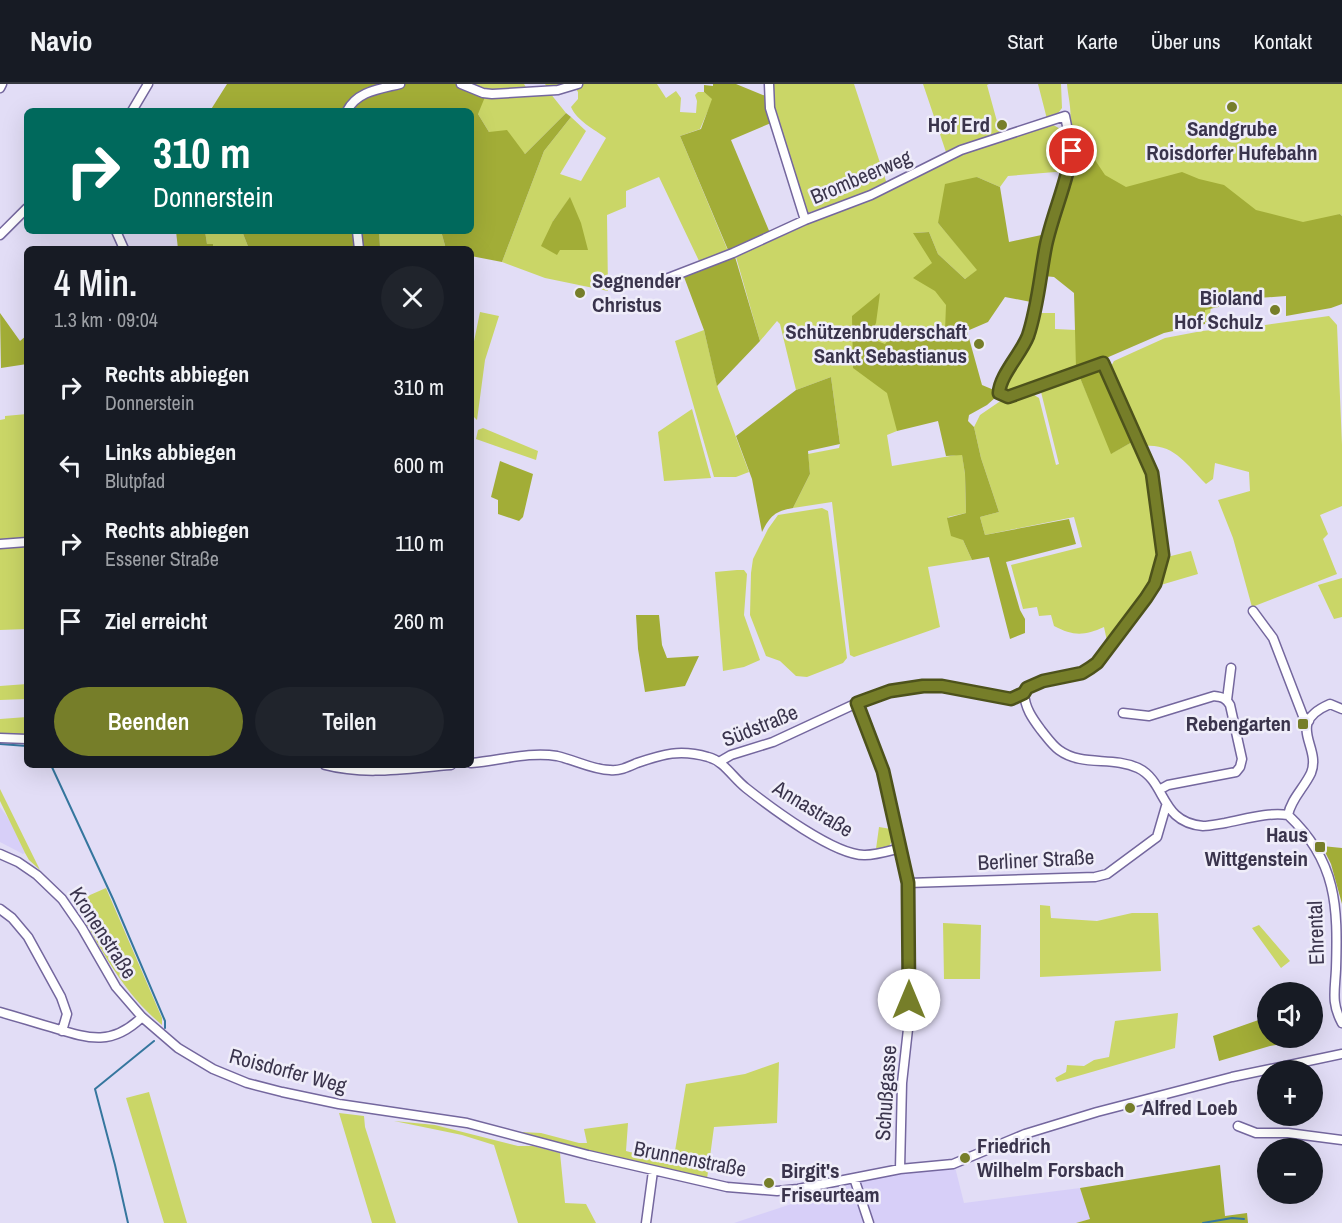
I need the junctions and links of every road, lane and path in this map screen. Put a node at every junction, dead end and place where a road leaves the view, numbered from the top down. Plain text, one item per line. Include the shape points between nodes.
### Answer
1 (2, 84) edge
2 (148, 84) edge
3 (400, 84) edge
4 (461, 84) edge
5 (578, 84) edge
6 (769, 84) edge
7 (0, 88) edge
8 (134, 108) edge
9 (349, 108) edge
10 (24, 211) edge
11 (805, 220) junction
12 (0, 235) edge
13 (658, 282) dead end
14 (24, 542) edge
15 (0, 544) edge
16 (1253, 611) dead end
17 (1231, 668) dead end
18 (1024, 693) junction
19 (1011, 699) junction
20 (1227, 700) junction
21 (857, 703) junction
22 (1026, 709) junction
23 (1342, 709) edge
24 (1123, 713) dead end
25 (1308, 721) junction
26 (0, 738) edge
27 (24, 739) edge
28 (719, 762) junction
29 (474, 763) edge
30 (340, 768) edge
31 (407, 768) edge
32 (1160, 790) junction
33 (1166, 806) junction
34 (1288, 815) junction
35 (901, 848) junction
36 (0, 854) edge
37 (908, 883) junction
38 (0, 909) edge
39 (0, 1012) edge
40 (142, 1017) junction
41 (1342, 1023) edge
42 (62, 1031) junction
43 (1342, 1054) edge
44 (1238, 1126) dead end
45 (1342, 1140) edge
46 (588, 1155) joint
47 (900, 1169) junction
48 (653, 1171) junction
49 (854, 1178) junction
50 (646, 1223) edge
51 (869, 1223) edge

1 - 7 street
2 - 8 street
3 - 9 street via 364,93
4 - 5 street via 492,94 564,89
6 - 11 street via 770,108
10 - 12 street
11 - 13 street, Brombeerweg via 733,254
11 - 18 street, Brombeerweg via 871,195 961,150 1065,116 1072,151 1069,172 1047,243 1027,338 1000,384 999,393 1008,397 1103,363 1152,473 1163,555 1155,584 1097,663 1082,673 1043,681
14 - 15 street
16 - 25 street via 1273,639
17 - 20 street
18 - 19 street
18 - 22 street
19 - 21 street, Südstraße via 923,686 890,691
19 - 22 street
20 - 24 street via 1214,696 1149,716
20 - 32 street via 1242,759 1240,767
21 - 28 street, Südstraße
21 - 35 street, Schußgasse via 883,771
22 - 32 street via 1056,749 1080,760 1139,768
23 - 25 street via 1330,704 1316,710
25 - 34 street via 1311,772
26 - 27 street
28 - 29 street, Südstraße via 684,752 665,753 608,771 557,756
28 - 35 street, Annastraße via 746,788 846,852 864,855
30 - 31 street
32 - 33 street
33 - 34 street via 1188,822 1204,826
33 - 37 street, Berliner Straße via 1157,837 1107,874
34 - 41 street, Ehrental via 1321,858 1332,888 1337,920 1335,1009
35 - 37 street, Schußgasse
36 - 40 street, Kronenstraße via 37,875 62,899 116,987
37 - 47 street, Schußgasse via 909,1020 902,1083
38 - 42 street via 28,937 62,997 67,1014
39 - 42 street
40 - 42 street via 119,1034 105,1038
40 - 46 street, Roisdorfer Weg via 201,1063 247,1083 330,1103 467,1123
43 - 47 street, Brunnenstraße via 1097,1112 1018,1137 953,1164
44 - 45 street via 1256,1132
46 - 48 street, Brunnenstraße
47 - 49 street, Brunnenstraße
48 - 49 street, Brunnenstraße via 727,1188 777,1191
48 - 50 street
49 - 51 street

